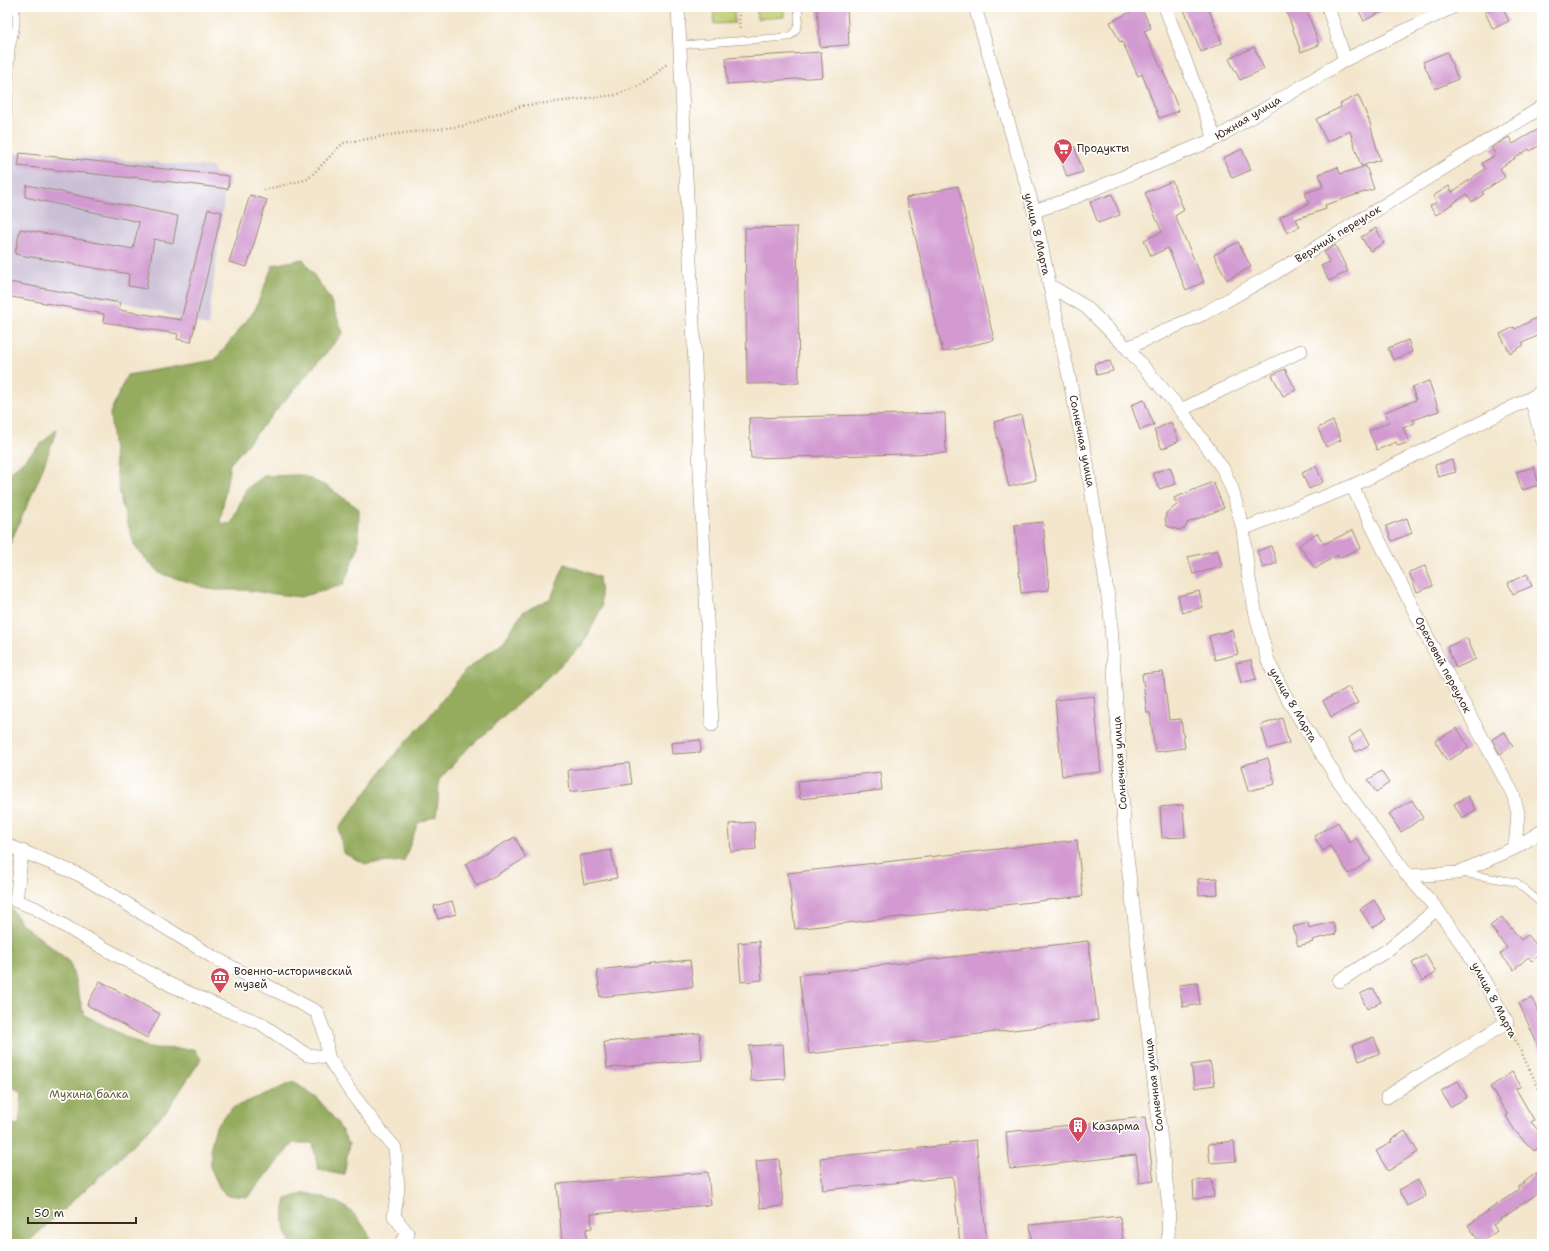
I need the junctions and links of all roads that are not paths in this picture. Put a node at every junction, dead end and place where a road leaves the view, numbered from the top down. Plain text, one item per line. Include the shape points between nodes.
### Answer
1 (16, 7) edge
2 (678, 7) edge
3 (798, 7) edge
4 (975, 7) edge
5 (1165, 7) edge
6 (1328, 7) edge
7 (1454, 7) edge
8 (680, 48) junction
9 (9, 49) edge
10 (1345, 60) junction
11 (1542, 107) edge
12 (7, 128) edge
13 (1215, 139) junction
14 (1034, 211) junction
15 (1049, 284) junction
16 (1127, 348) junction
17 (1301, 351) dead end
18 (1537, 395) edge
19 (1181, 410) junction
20 (1542, 439) edge
21 (1352, 486) junction
22 (1243, 529) junction
23 (712, 725) dead end
24 (1542, 831) edge
25 (7, 846) edge
26 (1514, 848) junction
27 (22, 851) junction
28 (1457, 873) junction
29 (1408, 876) junction
30 (1542, 904) edge
31 (1437, 909) junction
32 (1339, 981) dead end
33 (328, 1057) junction
34 (1387, 1097) dead end
35 (400, 1244) edge
36 (1166, 1244) edge

1 - 9 lane via 16,25
2 - 8 street
3 - 8 lane via 799,24 791,35
4 - 14 street, улица 8 Марта
5 - 13 street
6 - 10 street
7 - 10 street, Южная улица
8 - 23 street
9 - 12 lane
10 - 13 street, Южная улица
11 - 16 street, Верхний переулок via 1269,277 1203,314
13 - 14 street, Южная улица via 1068,200
14 - 15 street, улица 8 Марта
15 - 16 street, улица 8 Марта via 1086,307
15 - 36 street, Солнечная улица via 1087,463 1110,610 1125,840 1169,1207
16 - 19 street, улица 8 Марта
17 - 19 street
18 - 20 street
18 - 21 street
19 - 22 street, улица 8 Марта via 1224,469
21 - 22 street
21 - 26 street, Ореховый переулок via 1434,650 1513,794 1518,813
22 - 29 street, улица 8 Марта via 1248,573 1268,661 1285,695 1338,780
24 - 26 street
25 - 27 street
26 - 28 street
27 - 33 street via 80,875 213,957 317,1012 326,1034
27 - 33 street via 16,902 35,908 171,985 260,1023 307,1055
28 - 29 street
28 - 30 lane via 1516,882
29 - 31 street, улица 8 Марта
31 - 32 street via 1386,951
31 - 34 street, улица 8 Марта via 1469,954 1507,1022
33 - 35 street via 358,1102 395,1148 398,1190 394,1216 408,1234

